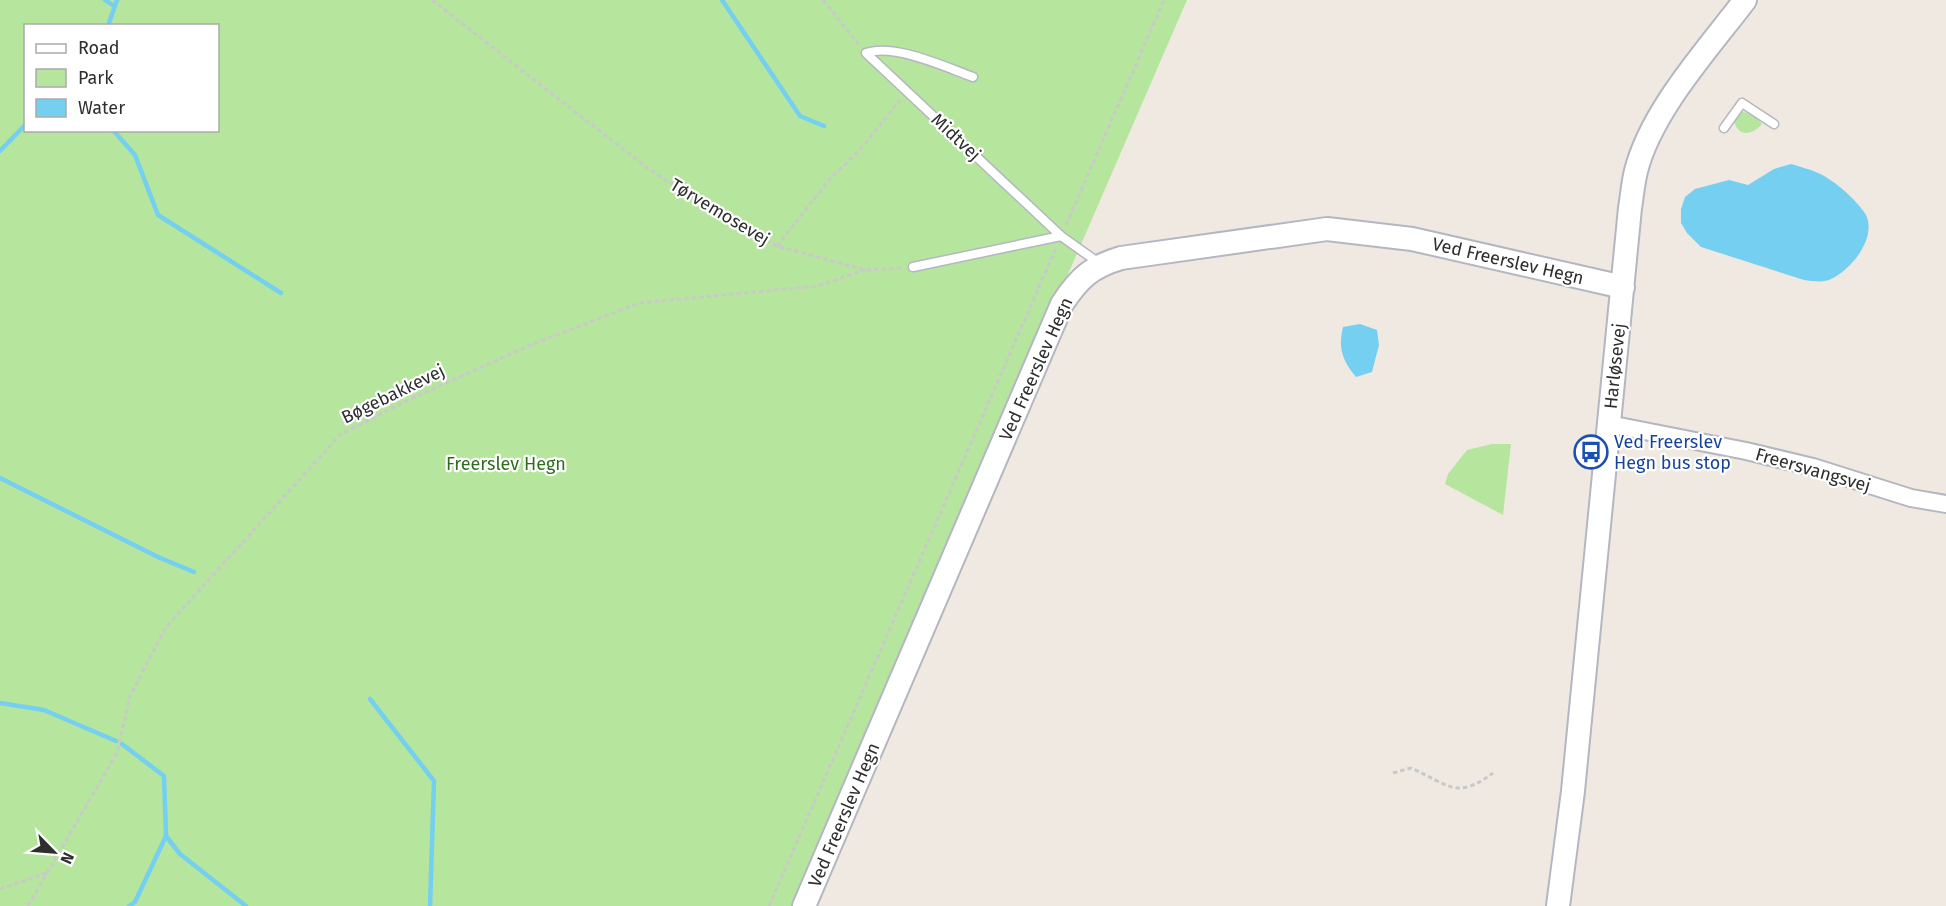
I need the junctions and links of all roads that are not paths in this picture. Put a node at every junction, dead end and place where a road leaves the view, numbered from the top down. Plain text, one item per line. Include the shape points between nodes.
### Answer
1 (1745, 0) edge
2 (973, 77) dead end
3 (1774, 124) dead end
4 (1724, 128) dead end
5 (1061, 236) junction
6 (1100, 264) junction
7 (913, 267) road end
8 (1623, 287) junction
9 (1609, 424) junction
10 (1946, 504) edge
11 (804, 906) edge
12 (1557, 906) edge

1 - 8 street, Harløsevej via 1675,94 1647,143 1635,180
2 - 5 lane, Midtvej via 912,56 876,50 866,53
3 - 4 lane via 1742,103
5 - 6 lane, Midtvej
5 - 7 lane
6 - 8 street, Ved Freerslev Hegn via 1327,229 1412,239
6 - 11 street, Ved Freerslev Hegn via 1085,274 1062,304
8 - 9 street, Harløsevej
9 - 10 street, Freersvangsvej via 1746,451 1911,498
9 - 12 street, Harløsevej via 1573,791

